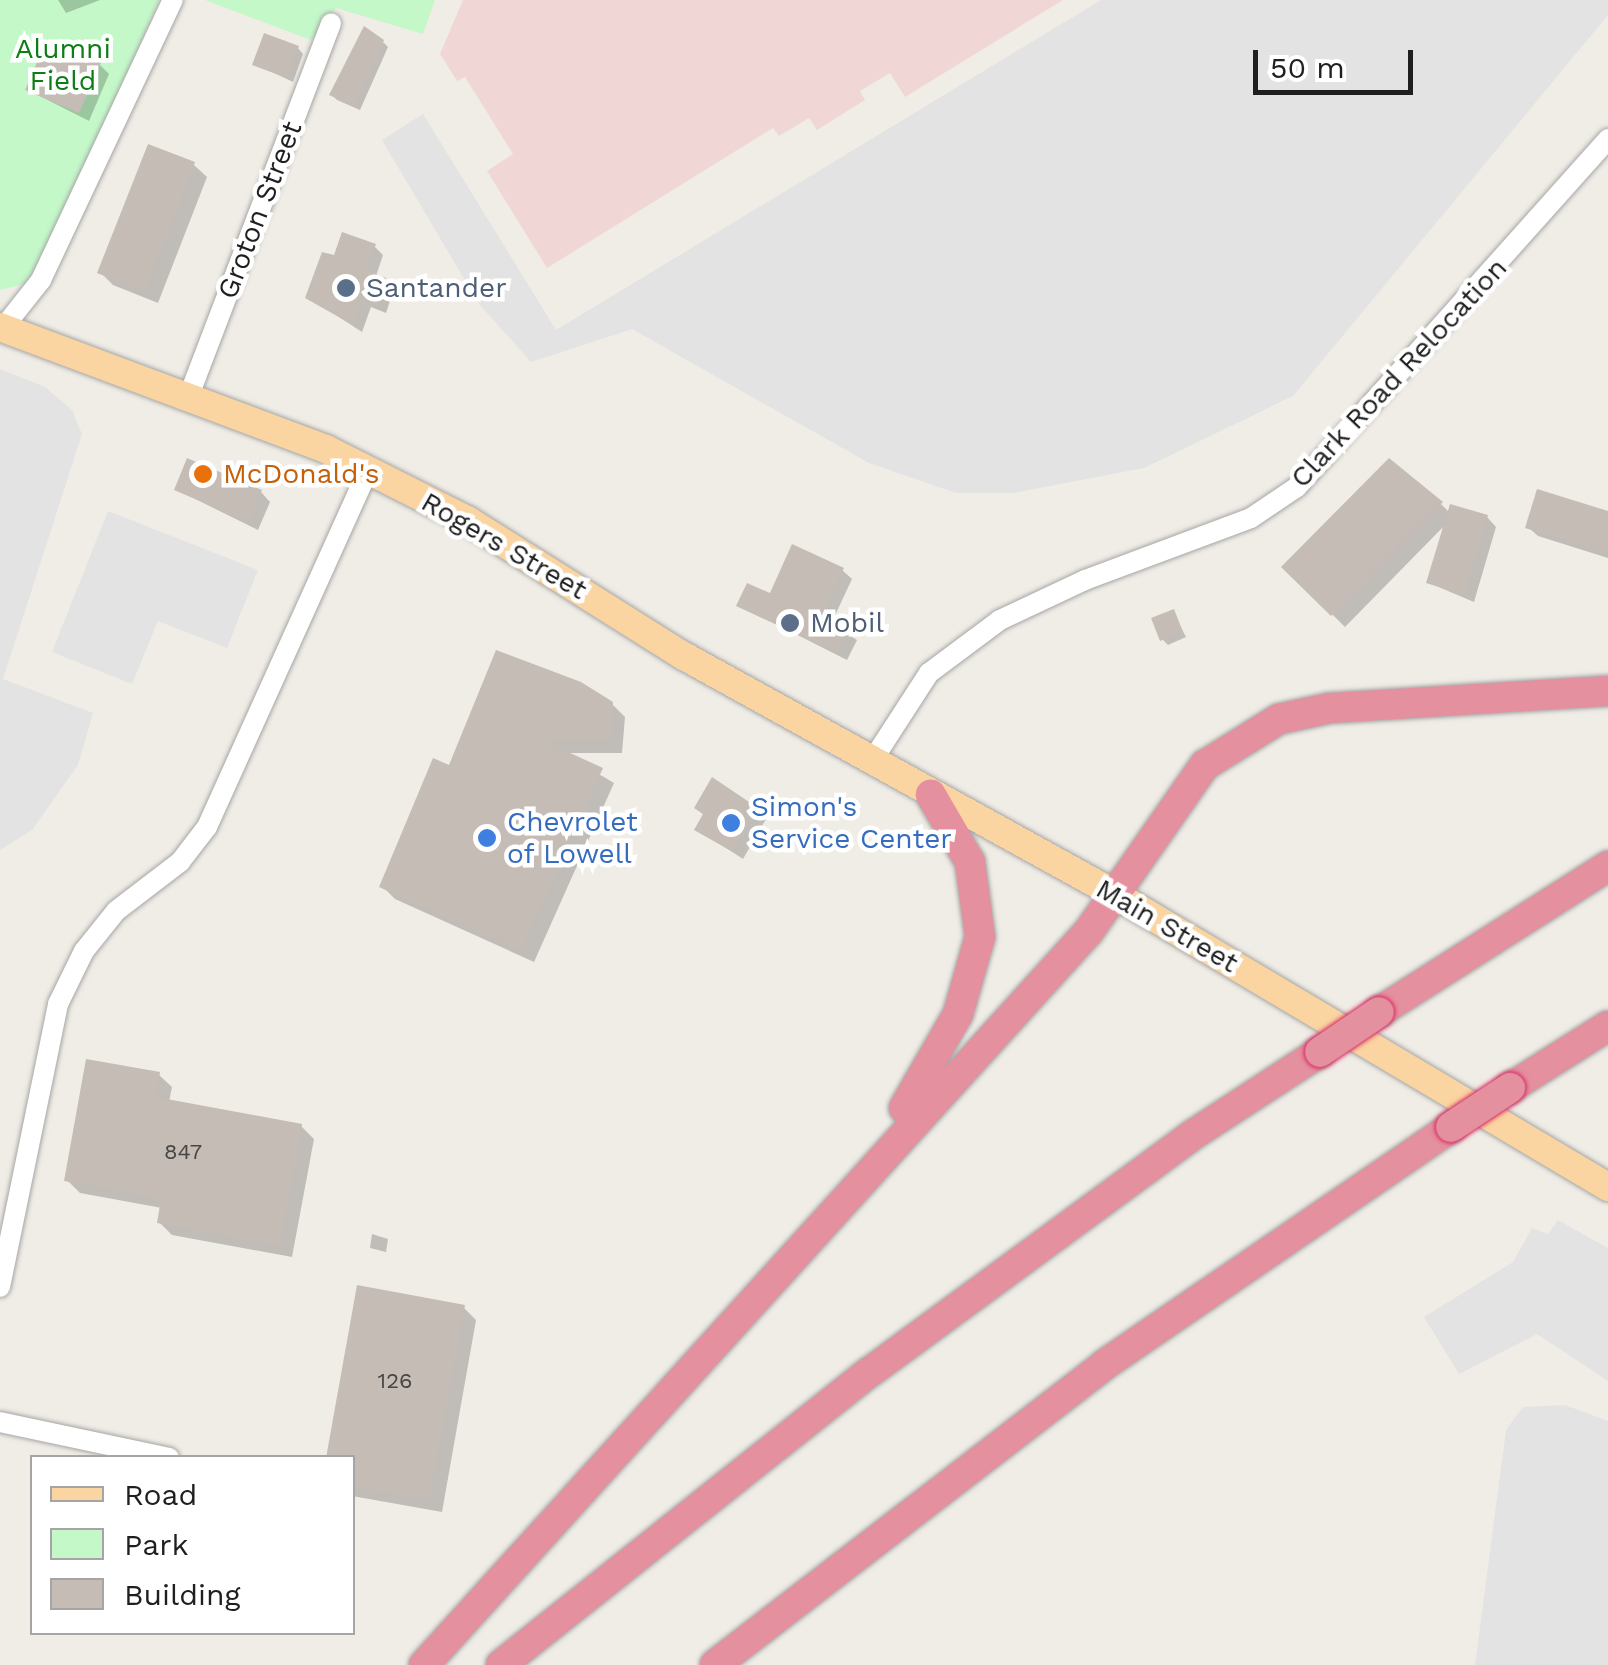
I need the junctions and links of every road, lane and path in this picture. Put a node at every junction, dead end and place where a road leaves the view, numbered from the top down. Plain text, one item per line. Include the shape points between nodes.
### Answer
1 (173, 0) edge
2 (331, 23) dead end
3 (1608, 139) edge
4 (2, 327) edge
5 (188, 398) junction
6 (368, 471) junction
7 (719, 675) joint
8 (1608, 691) edge
9 (872, 761) junction
10 (932, 796) junction
11 (1608, 866) edge
12 (1116, 895) junction
13 (1608, 1026) edge
14 (862, 1176) junction
15 (1608, 1187) edge
16 (0, 1287) edge
17 (0, 1422) edge
18 (155, 1455) edge
19 (424, 1665) edge
20 (502, 1665) edge
21 (715, 1665) edge

1 - 4 street via 41,280
2 - 5 street, Groton Street
3 - 9 street, Clark Road Relocation via 1297,487 1251,518 1085,580 1000,620 930,673
4 - 5 main road, Rogers Street
5 - 6 main road, Rogers Street
6 - 7 main road, Rogers Street via 484,530
6 - 16 street via 207,826 180,862 116,911 84,951 58,1004
7 - 9 main road, Main Street
8 - 12 highway via 1330,708 1279,719 1205,765 1168,810
9 - 10 main road, Main Street
10 - 12 main road, Main Street
10 - 14 highway via 970,862 980,914 977,959 936,1057
11 - 20 highway, bridge via 1192,1136 870,1372
12 - 14 highway
12 - 15 main road, Main Street
13 - 21 highway, bridge via 1104,1365
14 - 19 highway
17 - 18 street

